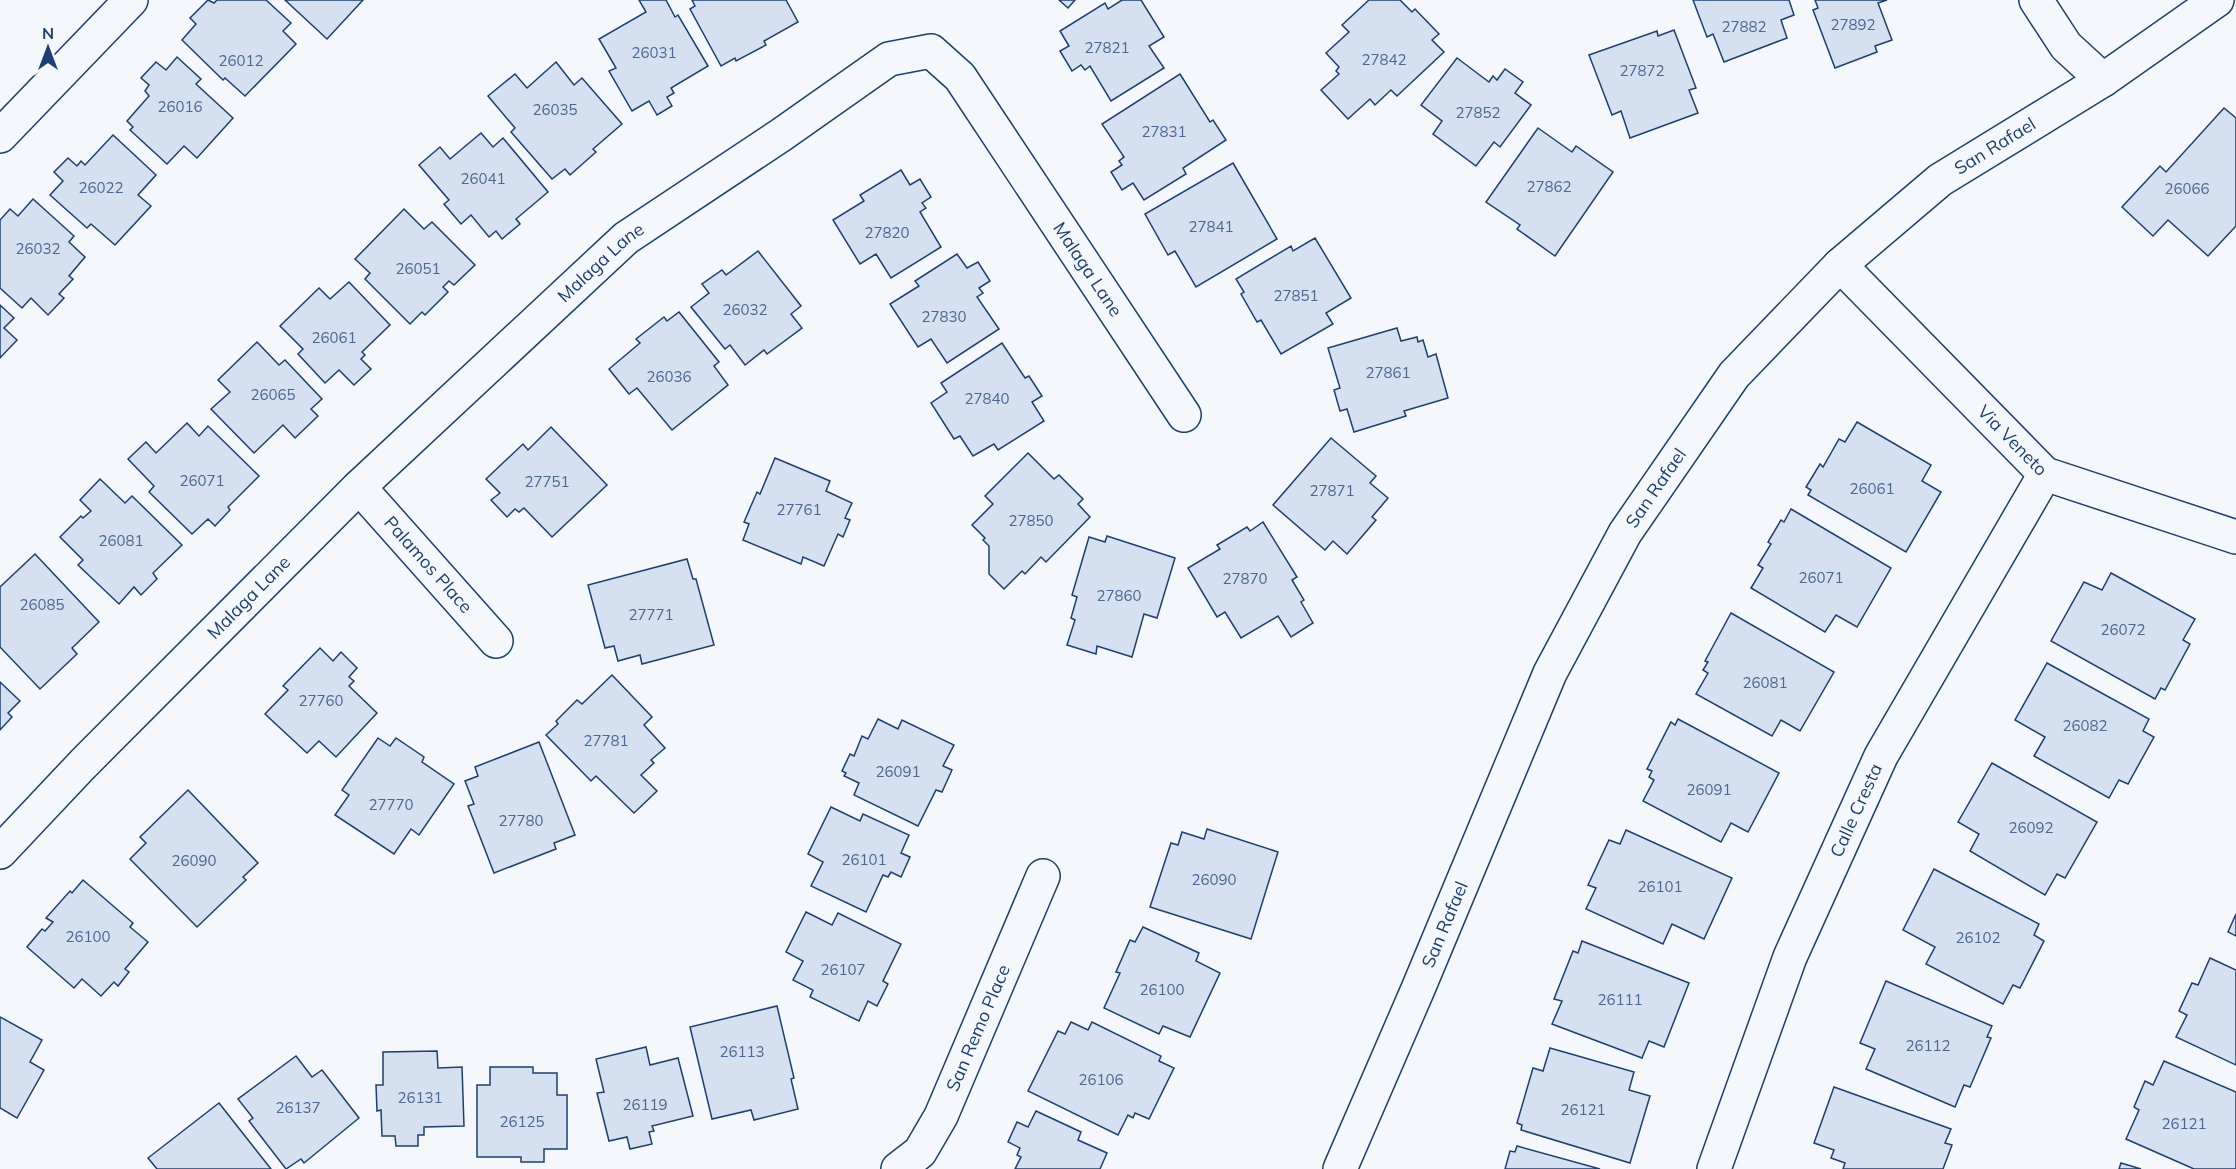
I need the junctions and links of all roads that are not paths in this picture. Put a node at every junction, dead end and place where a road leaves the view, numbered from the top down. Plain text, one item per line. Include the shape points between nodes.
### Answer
1 (131, 0) edge
2 (2036, 0) edge
3 (2217, 0) edge
4 (2103, 80) junction
5 (0, 136) edge
6 (1840, 264) junction
7 (1185, 415) dead end
8 (2045, 474) junction
9 (359, 487) junction
10 (2236, 537) edge
11 (496, 641) dead end
12 (0, 852) edge
13 (1042, 876) dead end
14 (898, 1169) edge
15 (1340, 1169) edge
16 (1714, 1169) edge

1 - 5 street
2 - 4 street via 2066,45
3 - 4 street, San Rafael
4 - 6 street, San Rafael via 1940,180
6 - 8 street, Via Veneto
6 - 15 street, San Rafael via 1734,375 1624,533 1550,673
7 - 9 street, Malaga Lane via 960,77 931,51 890,59 626,238
8 - 10 street, Via Veneto
8 - 16 street, Calle Cresta via 1881,756 1790,957
9 - 11 street, Palamos Place
9 - 12 street, Malaga Lane
13 - 14 street, San Remo Place via 941,1116 920,1152

